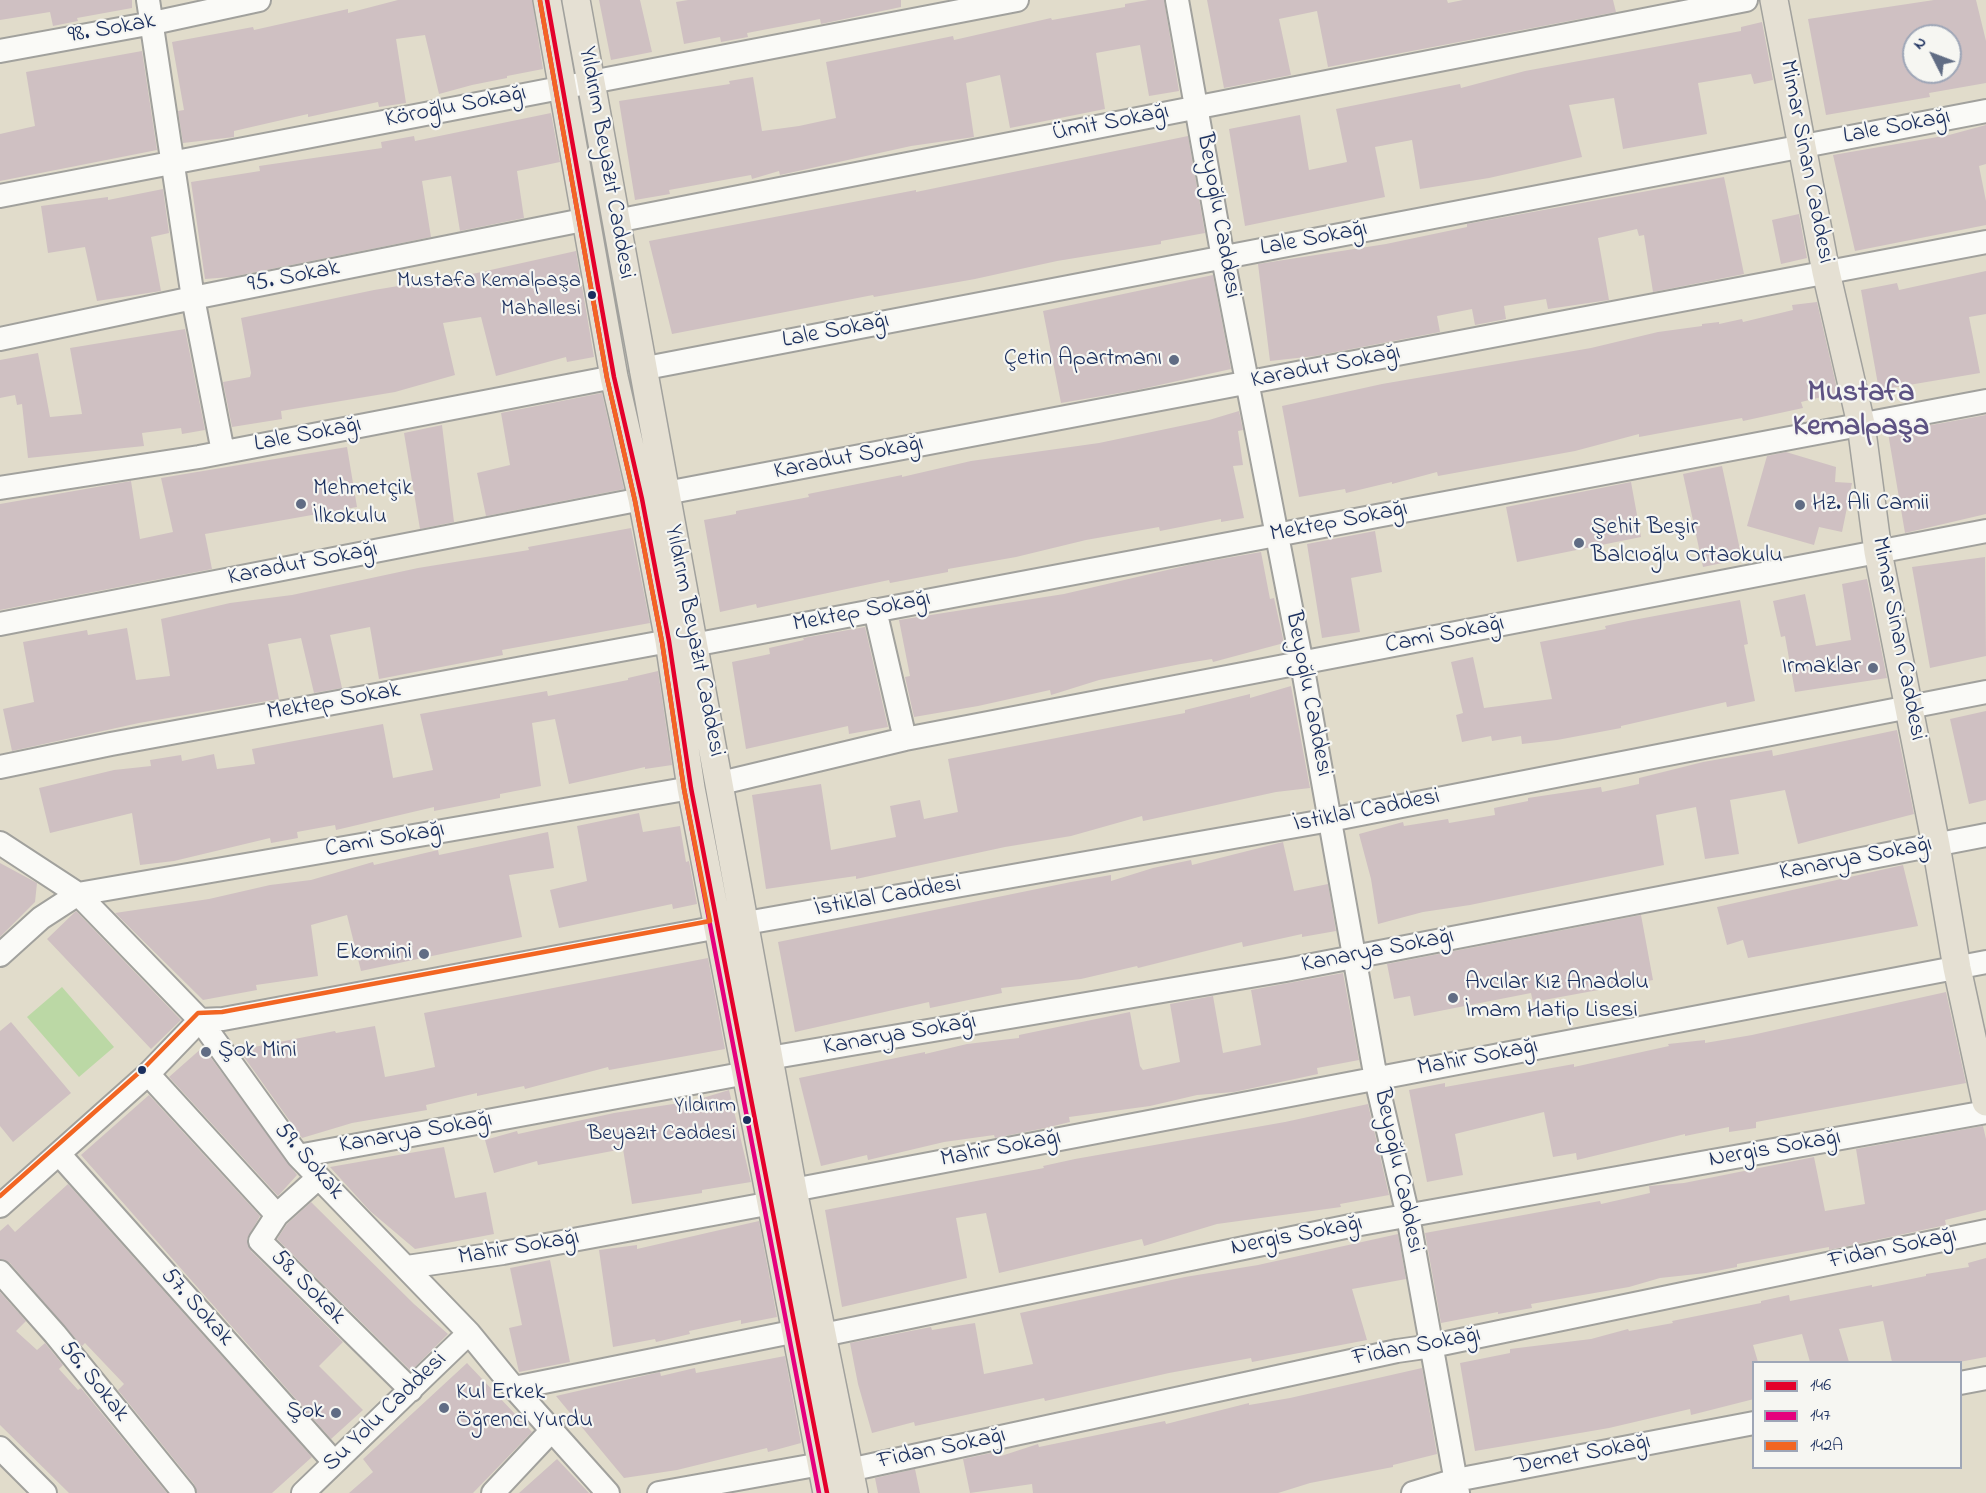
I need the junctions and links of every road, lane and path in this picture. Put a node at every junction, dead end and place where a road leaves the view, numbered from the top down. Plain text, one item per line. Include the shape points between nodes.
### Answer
1 (148, 0) edge
2 (259, 0) edge
3 (548, 0) edge
4 (576, 0) edge
5 (1017, 0) edge
6 (1177, 0) edge
7 (1746, 0) edge
8 (1774, 0) edge
9 (153, 23) junction
10 (0, 51) edge
11 (591, 82) junction
12 (563, 87) junction
13 (1197, 107) junction
14 (1986, 111) edge
15 (1801, 147) junction
16 (172, 163) junction
17 (0, 196) edge
18 (588, 219) junction
19 (616, 220) junction
20 (1986, 242) edge
21 (1223, 258) junction
22 (1826, 272) junction
23 (193, 298) junction
24 (0, 339) edge
25 (641, 369) junction
26 (614, 377) junction
27 (1249, 382) junction
28 (1986, 401) edge
29 (1862, 424) junction
30 (223, 452) junction
31 (0, 488) edge
32 (654, 496) junction
33 (1986, 531) edge
34 (1276, 535) junction
35 (1878, 552) junction
36 (875, 610) junction
37 (0, 624) edge
38 (681, 643) junction
39 (1302, 664) junction
40 (1986, 693) edge
41 (1910, 709) junction
42 (905, 739) junction
43 (0, 767) edge
44 (720, 783) junction
45 (691, 788) junction
46 (1330, 820) junction
47 (1986, 835) edge
48 (0, 843) edge
49 (1936, 845) junction
50 (78, 894) junction
51 (746, 923) junction
52 (719, 927) junction
53 (0, 955) edge
54 (1356, 956) junction
55 (1986, 962) edge
56 (1957, 968) junction
57 (200, 1020) junction
58 (769, 1058) junction
59 (747, 1073) junction
60 (148, 1074) junction
61 (1376, 1079) junction
62 (1986, 1102) edge
63 (1986, 1112) edge
64 (59, 1154) junction
65 (298, 1156) junction
66 (318, 1178) junction
67 (782, 1197) junction
68 (0, 1206) edge
69 (277, 1215) junction
70 (1408, 1216) junction
71 (1986, 1231) edge
72 (407, 1267) junction
73 (0, 1272) edge
74 (470, 1333) junction
75 (810, 1333) junction
76 (1432, 1346) junction
77 (1986, 1378) edge
78 (1962, 1383) edge
79 (514, 1388) junction
80 (411, 1390) junction
81 (1752, 1423) edge
82 (553, 1429) junction
83 (0, 1448) edge
84 (334, 1462) junction
85 (821, 1464) junction
86 (851, 1481) edge
87 (1457, 1487) edge
88 (45, 1493) edge
89 (184, 1493) edge
90 (303, 1493) edge
91 (493, 1493) edge
92 (608, 1493) edge
93 (659, 1493) edge
94 (827, 1493) edge
95 (1413, 1493) edge

1 - 9 street
2 - 9 street, 98. Sokak
3 - 12 main road, Yıldırım Beyazıt Caddesi
4 - 11 main road, Yıldırım Beyazıt Caddesi
5 - 11 street, Köroğlu Sokağı
6 - 13 street, Beyoğlu Caddesi
7 - 13 street, Ümit Sokağı
8 - 15 main road, Mimar Sinan Caddesi
9 - 10 street, 98. Sokak
9 - 16 street
11 - 12 street, Köroğlu Sokağı
11 - 19 main road, Yıldırım Beyazıt Caddesi
12 - 16 street, Köroğlu Sokağı
12 - 18 main road, Yıldırım Beyazıt Caddesi
13 - 19 street, Ümit Sokağı
13 - 21 street, Beyoğlu Caddesi
14 - 15 street, Lale Sokağı
15 - 21 street, Lale Sokağı
15 - 22 main road, Mimar Sinan Caddesi
16 - 17 street, Köroğlu Sokağı
16 - 23 street
18 - 23 street, 95. Sokak
18 - 26 main road, Yıldırım Beyazıt Caddesi
19 - 25 main road, Yıldırım Beyazıt Caddesi
20 - 22 street, Karadut Sokağı
21 - 25 street, Lale Sokağı
21 - 27 street, Beyoğlu Caddesi
22 - 27 street, Karadut Sokağı
22 - 29 main road, Mimar Sinan Caddesi
23 - 24 street, 95. Sokak
23 - 30 street
25 - 32 main road, Yıldırım Beyazıt Caddesi
26 - 30 street, Lale Sokağı
26 - 32 main road, Yıldırım Beyazıt Caddesi
27 - 32 street, Karadut Sokağı
27 - 34 street, Beyoğlu Caddesi
28 - 29 street, Mektep Sokağı
29 - 34 street, Mektep Sokağı
29 - 35 main road, Mimar Sinan Caddesi
30 - 31 street, Lale Sokağı
32 - 37 street, Karadut Sokağı
32 - 38 main road, Yıldırım Beyazıt Caddesi
33 - 35 street, Cami Sokağı
34 - 36 street, Mektep Sokağı
34 - 39 street, Beyoğlu Caddesi
35 - 39 street, Cami Sokağı
35 - 41 main road, Mimar Sinan Caddesi
36 - 38 street, Mektep Sokağı
36 - 42 street
38 - 43 street, Mektep Sokak
38 - 44 main road, Yıldırım Beyazıt Caddesi
38 - 45 main road, Yıldırım Beyazıt Caddesi
39 - 42 street, Cami Sokağı
39 - 46 street, Beyoğlu Caddesi
40 - 41 street, İstiklal Caddesi
41 - 46 street, İstiklal Caddesi
41 - 49 main road, Mimar Sinan Caddesi
42 - 44 street, Cami Sokağı
44 - 51 main road, Yıldırım Beyazıt Caddesi
45 - 50 street, Cami Sokağı
45 - 52 main road, Yıldırım Beyazıt Caddesi
46 - 51 street, İstiklal Caddesi
46 - 54 street, Beyoğlu Caddesi
47 - 49 street, Kanarya Sokağı
48 - 50 street, 59. Sokak
49 - 54 street, Kanarya Sokağı
49 - 56 main road, Mimar Sinan Caddesi
50 - 53 street via 41,918
50 - 57 street, 59. Sokak
51 - 52 main road
51 - 58 main road, Yıldırım Beyazıt Caddesi
52 - 57 street
52 - 59 main road, Yıldırım Beyazıt Caddesi
54 - 58 street, Kanarya Sokağı
54 - 61 street, Beyoğlu Caddesi
55 - 56 street, Mahir Sokağı
56 - 61 street, Mahir Sokağı
56 - 62 main road, Mimar Sinan Caddesi
57 - 60 street
57 - 65 street, 59. Sokak
58 - 67 main road, Yıldırım Beyazıt Caddesi
59 - 65 street, Kanarya Sokağı
59 - 67 main road, Yıldırım Beyazıt Caddesi
60 - 64 street
60 - 69 street, 58. Sokak
61 - 67 street, Mahir Sokağı
61 - 70 street, Beyoğlu Caddesi
63 - 70 street, Nergis Sokağı
64 - 68 street
64 - 84 street, 57. Sokak
65 - 66 street, 59. Sokak
66 - 69 street
66 - 72 street, 59. Sokak
67 - 72 street, Mahir Sokağı via 503,1253
67 - 75 main road, Yıldırım Beyazıt Caddesi
69 - 80 street, 58. Sokak via 260,1241
70 - 75 street, Nergis Sokağı
70 - 76 street, Beyoğlu Caddesi
71 - 76 street, Fidan Sokağı
72 - 74 street, 59. Sokak
73 - 89 street, 56. Sokak
74 - 79 street, 59. Sokak
74 - 80 street, Su Yolu Caddesi
75 - 79 street, Nergis Sokağı
75 - 85 main road, Yıldırım Beyazıt Caddesi
75 - 86 main road, Yıldırım Beyazıt Caddesi
76 - 86 street, Fidan Sokağı via 1397,1351
76 - 87 street, Beyoğlu Caddesi
77 - 78 street
79 - 82 street, 59. Sokak
80 - 84 street, Su Yolu Caddesi
81 - 87 street, Demet Sokağı
82 - 91 street
82 - 92 street, 59. Sokak
83 - 88 street
84 - 90 street, Su Yolu Caddesi
85 - 93 street
85 - 94 main road, Yıldırım Beyazıt Caddesi
87 - 95 street, Demet Sokağı

